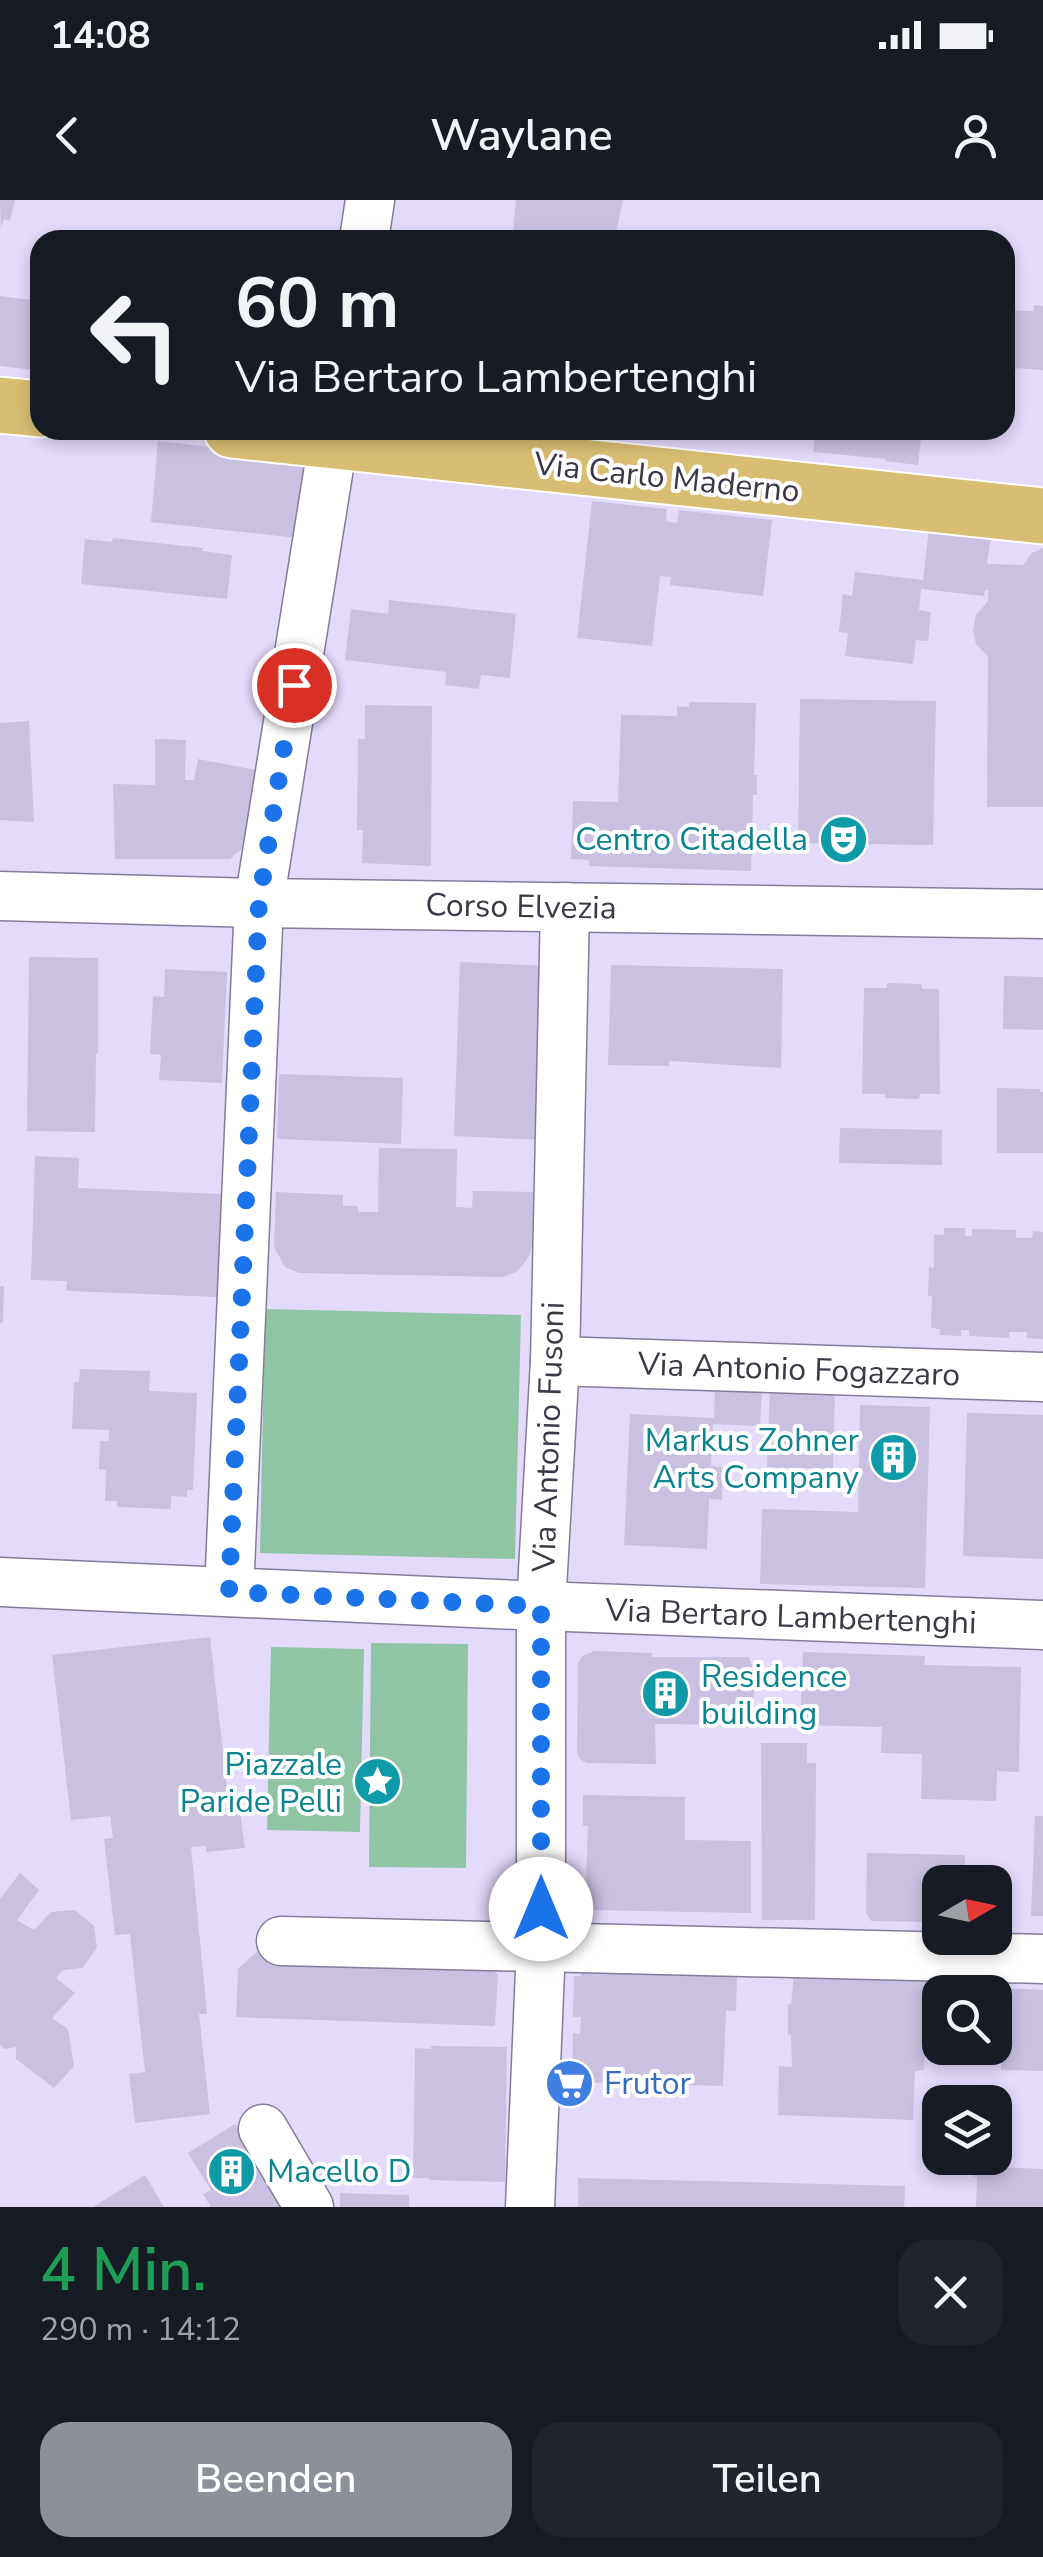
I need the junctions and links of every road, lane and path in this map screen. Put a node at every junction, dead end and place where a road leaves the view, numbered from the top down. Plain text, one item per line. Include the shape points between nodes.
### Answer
1 (370, 200) edge
2 (366, 230) edge
3 (0, 405) edge
4 (30, 408) edge
5 (333, 440) edge
6 (369, 440) edge
7 (1043, 516) edge
8 (0, 896) edge
9 (259, 902) junction
10 (564, 906) junction
11 (1043, 914) edge
12 (555, 1361) junction
13 (1043, 1377) edge
14 (0, 1582) edge
15 (229, 1592) junction
16 (541, 1606) junction
17 (1043, 1625) edge
18 (280, 1941) dead end
19 (541, 1947) junction
20 (1043, 1959) edge
21 (263, 2130) dead end
22 (309, 2207) edge
23 (530, 2207) edge

1 - 2 street
3 - 4 main road
5 - 9 street
6 - 7 main road, Via Carlo Maderno
8 - 9 street, Corso Elvezia
9 - 10 street, Corso Elvezia
9 - 15 street
10 - 11 street, Corso Elvezia
10 - 12 street, Via Antonio Fusoni
12 - 13 street, Via Antonio Fogazzaro
12 - 16 street, Via Antonio Fusoni
14 - 15 street, Via Bertaro Lambertenghi
15 - 16 street, Via Bertaro Lambertenghi
16 - 17 street, Via Bertaro Lambertenghi
16 - 19 street, Via Antonio Fusoni
18 - 19 street
19 - 20 street
19 - 23 street, Via Antonio Fusoni
21 - 22 street

